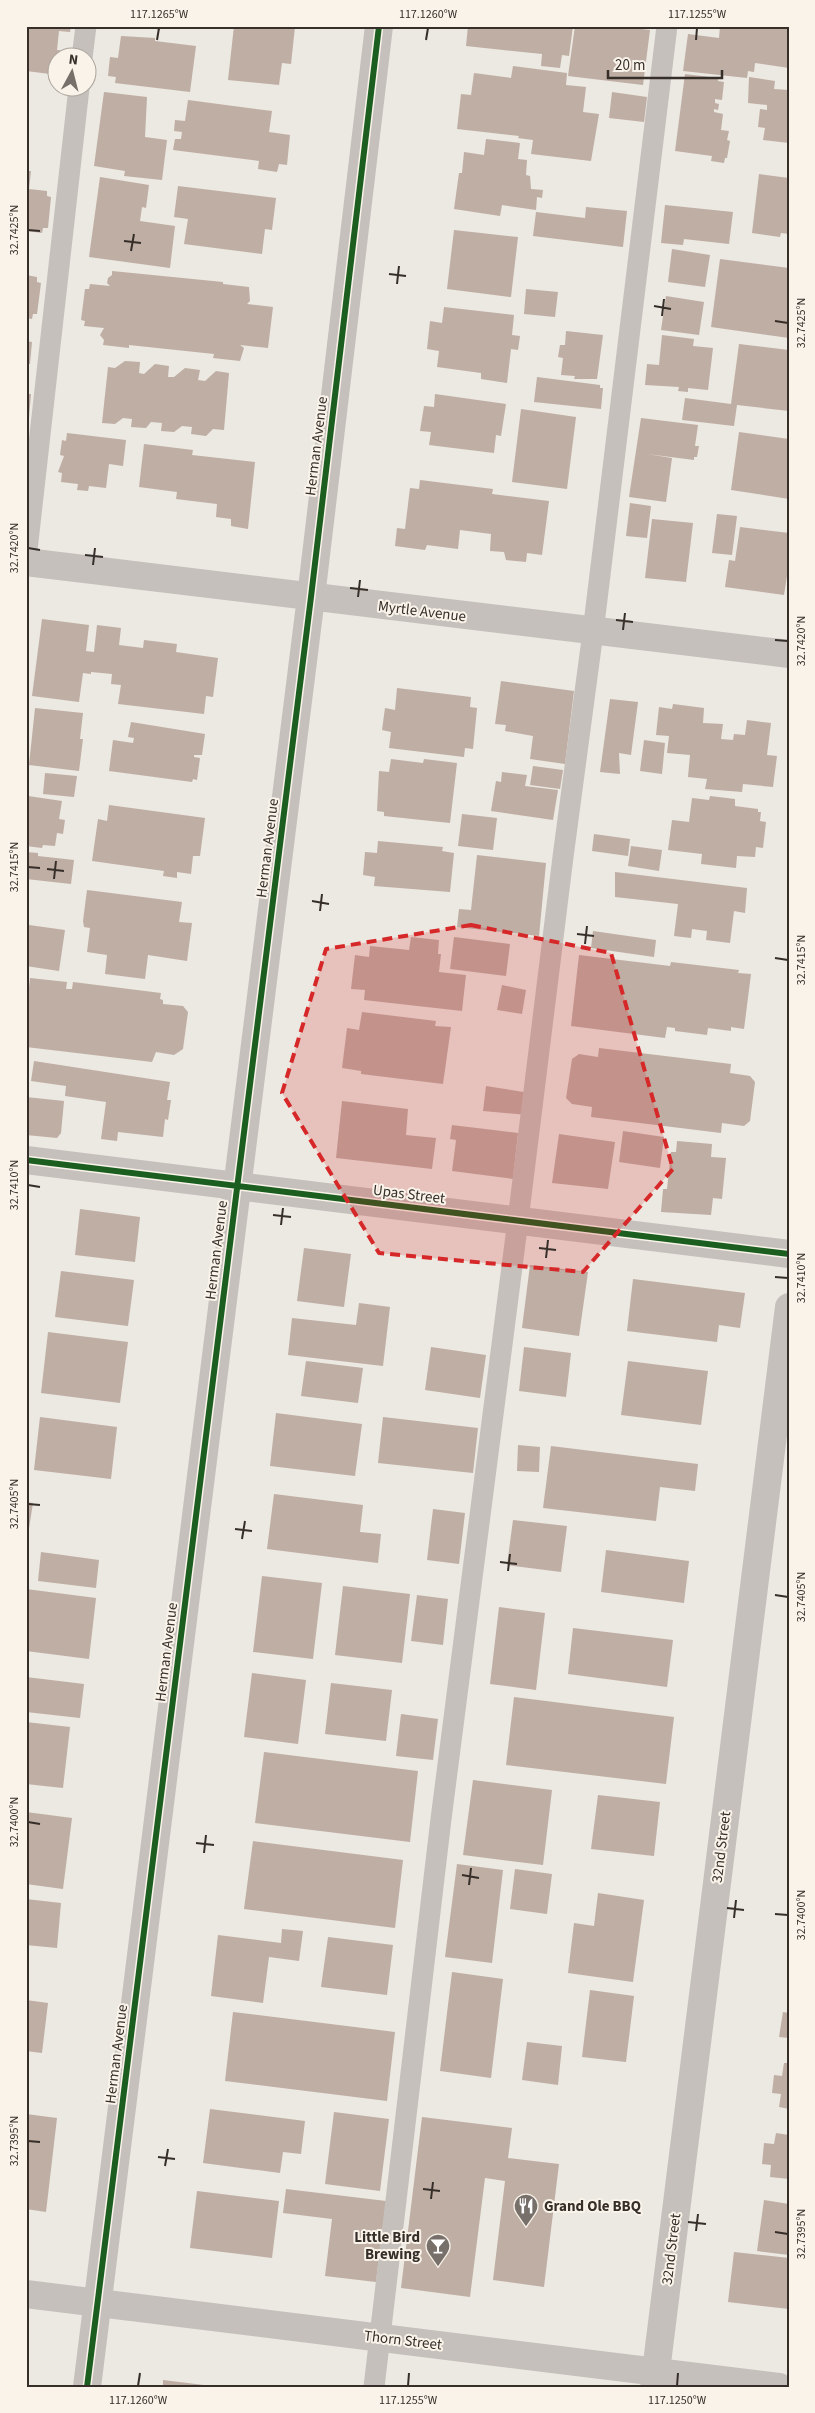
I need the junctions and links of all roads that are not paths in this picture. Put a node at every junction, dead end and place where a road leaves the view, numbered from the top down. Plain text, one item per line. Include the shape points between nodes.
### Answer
1 (86, 26) edge
2 (379, 26) edge
3 (667, 26) edge
4 (83, 48) edge
5 (78, 98) edge
6 (26, 560) edge
7 (311, 597) junction
8 (593, 632) junction
9 (789, 654) edge
10 (26, 1160) edge
11 (236, 1186) junction
12 (518, 1220) junction
13 (789, 1254) edge
14 (789, 1307) edge
15 (26, 2294) edge
16 (99, 2303) junction
17 (380, 2337) junction
18 (655, 2379) edge
19 (87, 2387) edge
20 (374, 2387) edge
21 (779, 2387) edge

1 - 4 lane
2 - 7 street, Herman Avenue
3 - 8 lane
5 - 6 lane
6 - 7 street, Myrtle Avenue
7 - 8 street, Myrtle Avenue
7 - 11 street, Herman Avenue
8 - 9 street, Myrtle Avenue
8 - 12 lane
10 - 11 street, Upas Street
11 - 12 street, Upas Street
11 - 16 street, Herman Avenue
12 - 13 street, Upas Street
12 - 17 lane via 441,1819
14 - 18 street, 32nd Street
15 - 16 street, Thorn Street
16 - 17 street, Thorn Street
16 - 19 street, Herman Avenue
17 - 18 street, Thorn Street
17 - 20 lane
18 - 21 street, Thorn Street

